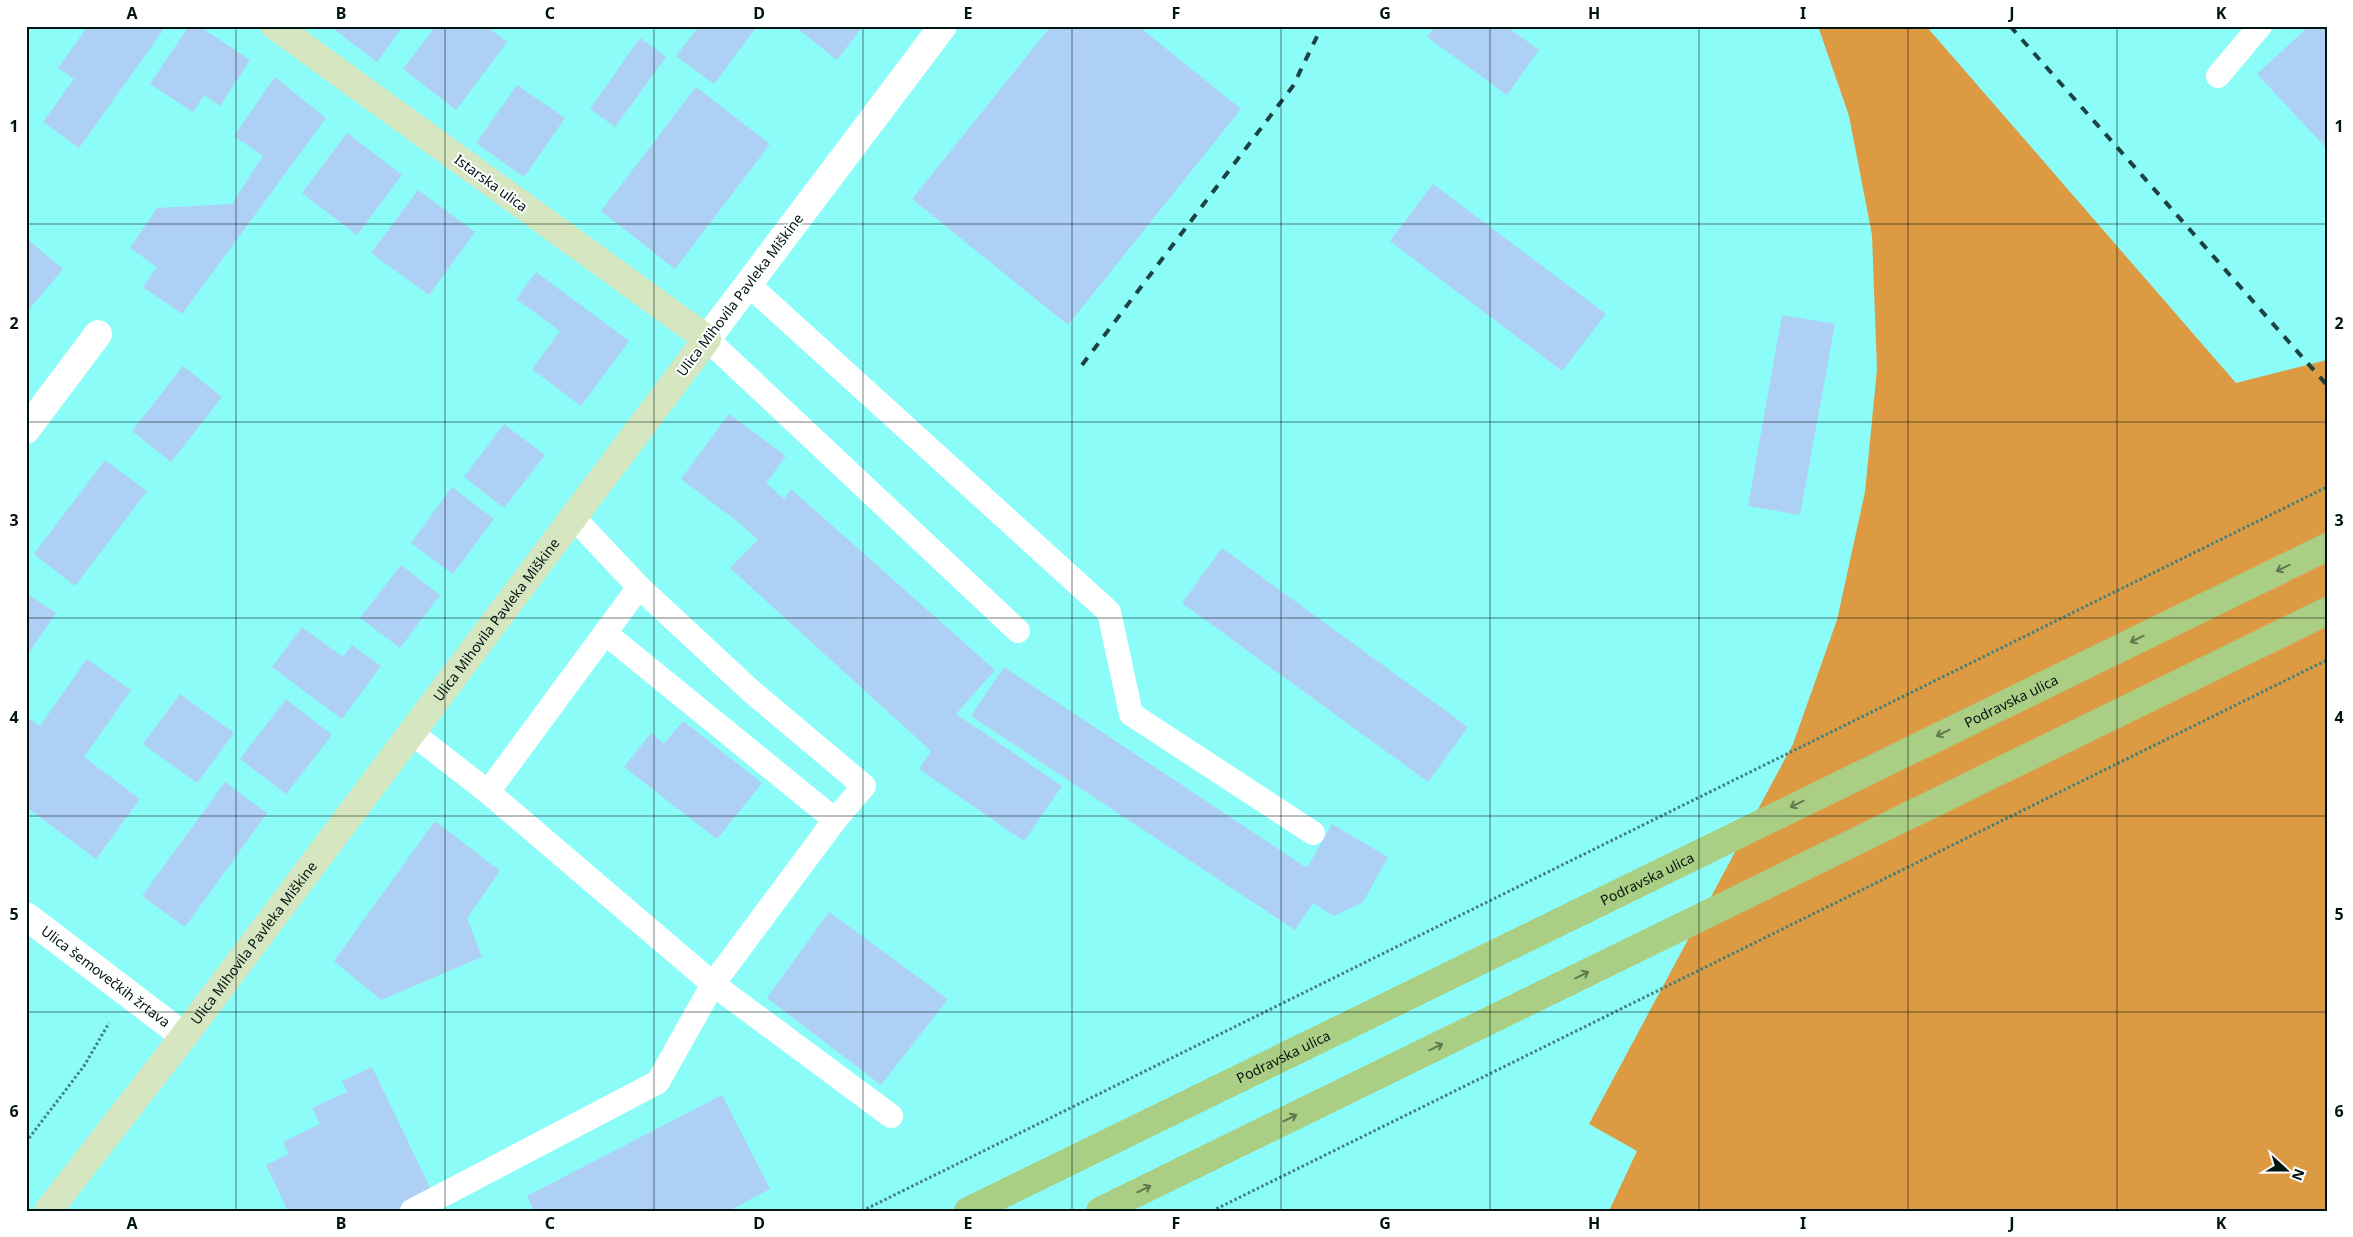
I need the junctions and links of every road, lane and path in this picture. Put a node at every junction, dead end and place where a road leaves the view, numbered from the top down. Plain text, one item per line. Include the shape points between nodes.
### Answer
1 (276, 26) edge
2 (942, 26) edge
3 (2260, 26) edge
4 (2218, 76) dead end
5 (748, 284) junction
6 (98, 334) dead end
7 (707, 339) junction
8 (26, 430) edge
9 (2327, 487) edge
10 (573, 517) junction
11 (2327, 547) edge
12 (639, 587) junction
13 (2327, 611) edge
14 (1018, 630) dead end
15 (605, 633) junction
16 (2327, 660) edge
17 (412, 732) junction
18 (488, 792) junction
19 (835, 820) junction
20 (1313, 833) dead end
21 (26, 916) edge
22 (712, 984) junction
23 (126, 992) junction
24 (184, 1036) junction
25 (891, 1116) dead end
26 (26, 1142) edge
27 (48, 1211) edge
28 (412, 1211) edge
29 (862, 1211) edge
30 (968, 1211) edge
31 (1100, 1211) edge
32 (1212, 1211) edge

1 - 7 street, Istarska ulica
2 - 5 street, Ulica Mihovila Pavleka Miškine
3 - 4 lane
5 - 7 street, Ulica Mihovila Pavleka Miškine
5 - 20 lane via 1109,612 1131,714
6 - 8 street
7 - 10 street, Ulica Mihovila Pavleka Miškine
7 - 14 lane
9 - 29 path
10 - 12 lane
10 - 17 street, Ulica Mihovila Pavleka Miškine
11 -> 30 main road, Podravska ulica
12 - 15 lane
12 - 19 lane via 751,691 864,786
31 -> 13 main road
15 - 18 lane
15 - 19 lane
16 - 32 path
17 - 18 lane
17 - 24 street, Ulica Mihovila Pavleka Miškine
18 - 22 lane
19 - 22 lane
21 - 23 street, Ulica šemovečkih žrtava
22 - 25 lane
22 - 28 lane via 658,1082
23 - 24 street, Ulica šemovečkih žrtava
23 - 26 path via 84,1066
24 - 27 street, Ulica Mihovila Pavleka Miškine

